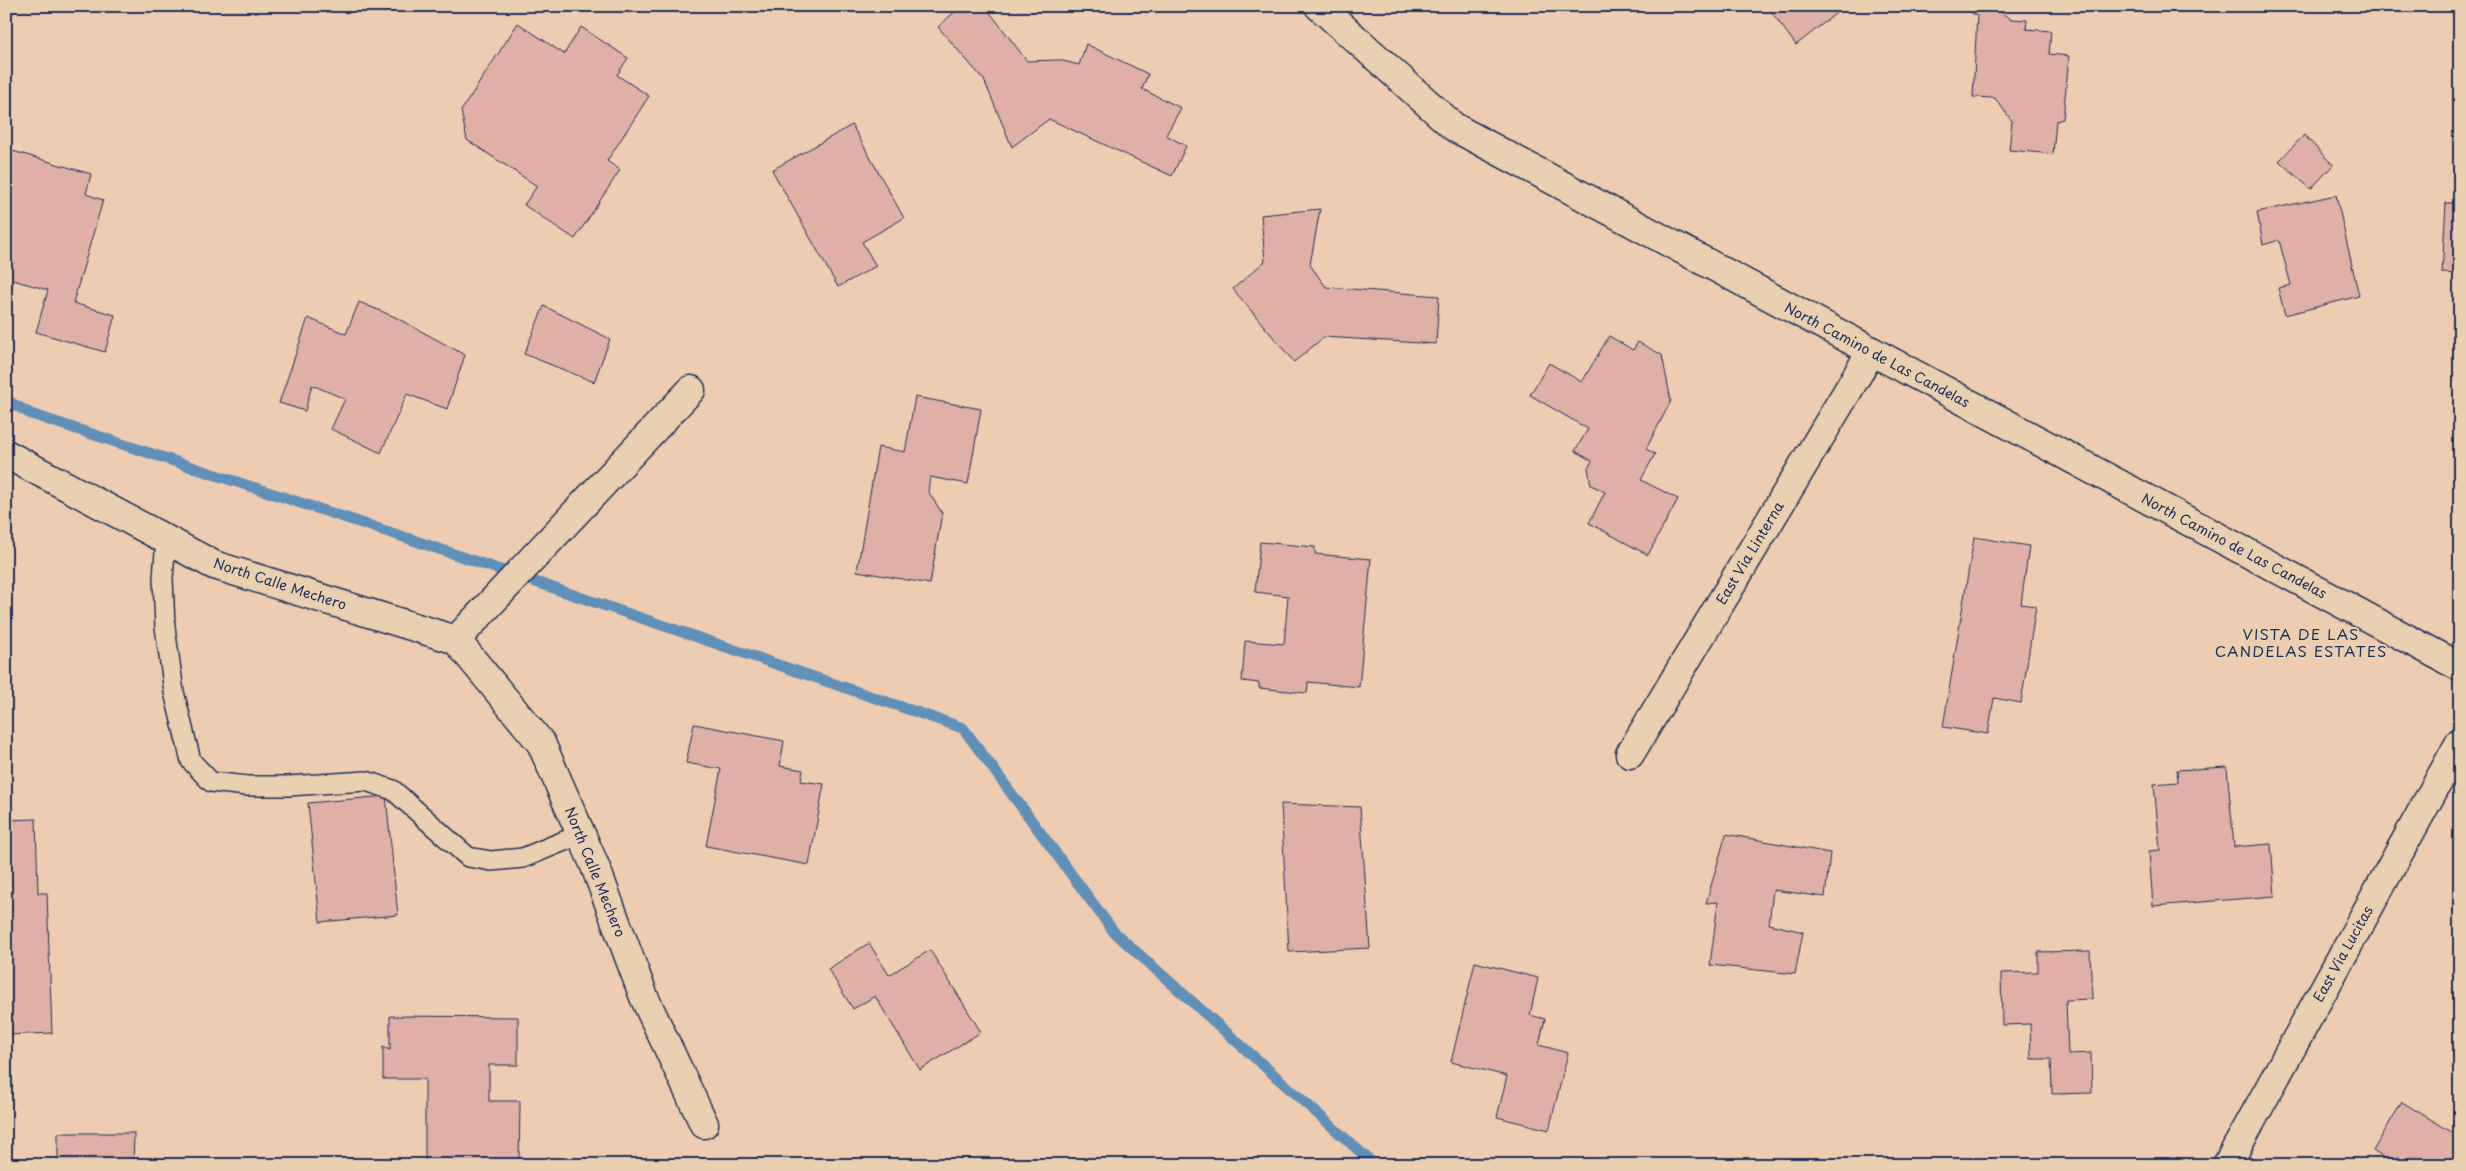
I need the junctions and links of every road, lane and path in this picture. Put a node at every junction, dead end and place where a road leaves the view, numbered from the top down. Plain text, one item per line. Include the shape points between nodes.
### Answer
1 (1319, 6) edge
2 (1871, 352) junction
3 (690, 390) dead end
4 (6, 454) edge
5 (166, 539) junction
6 (456, 640) junction
7 (2460, 667) edge
8 (2460, 742) edge
9 (1630, 754) dead end
10 (581, 834) junction
11 (704, 1124) dead end
12 (2227, 1165) edge

1 - 2 street, North Camino de Las Candelas via 1454,127
2 - 7 street, North Camino de Las Candelas
2 - 9 street, East Via Linterna
3 - 6 street
4 - 5 street, North Calle Mechero
5 - 6 street, North Calle Mechero via 214,565
5 - 10 lane via 163,578 165,627 174,692 191,761 211,782 288,786 366,781 393,790 468,857 491,860 523,858
6 - 10 street, North Calle Mechero via 541,743
8 - 12 street, East Via Lucitas
10 - 11 street, North Calle Mechero via 644,997

